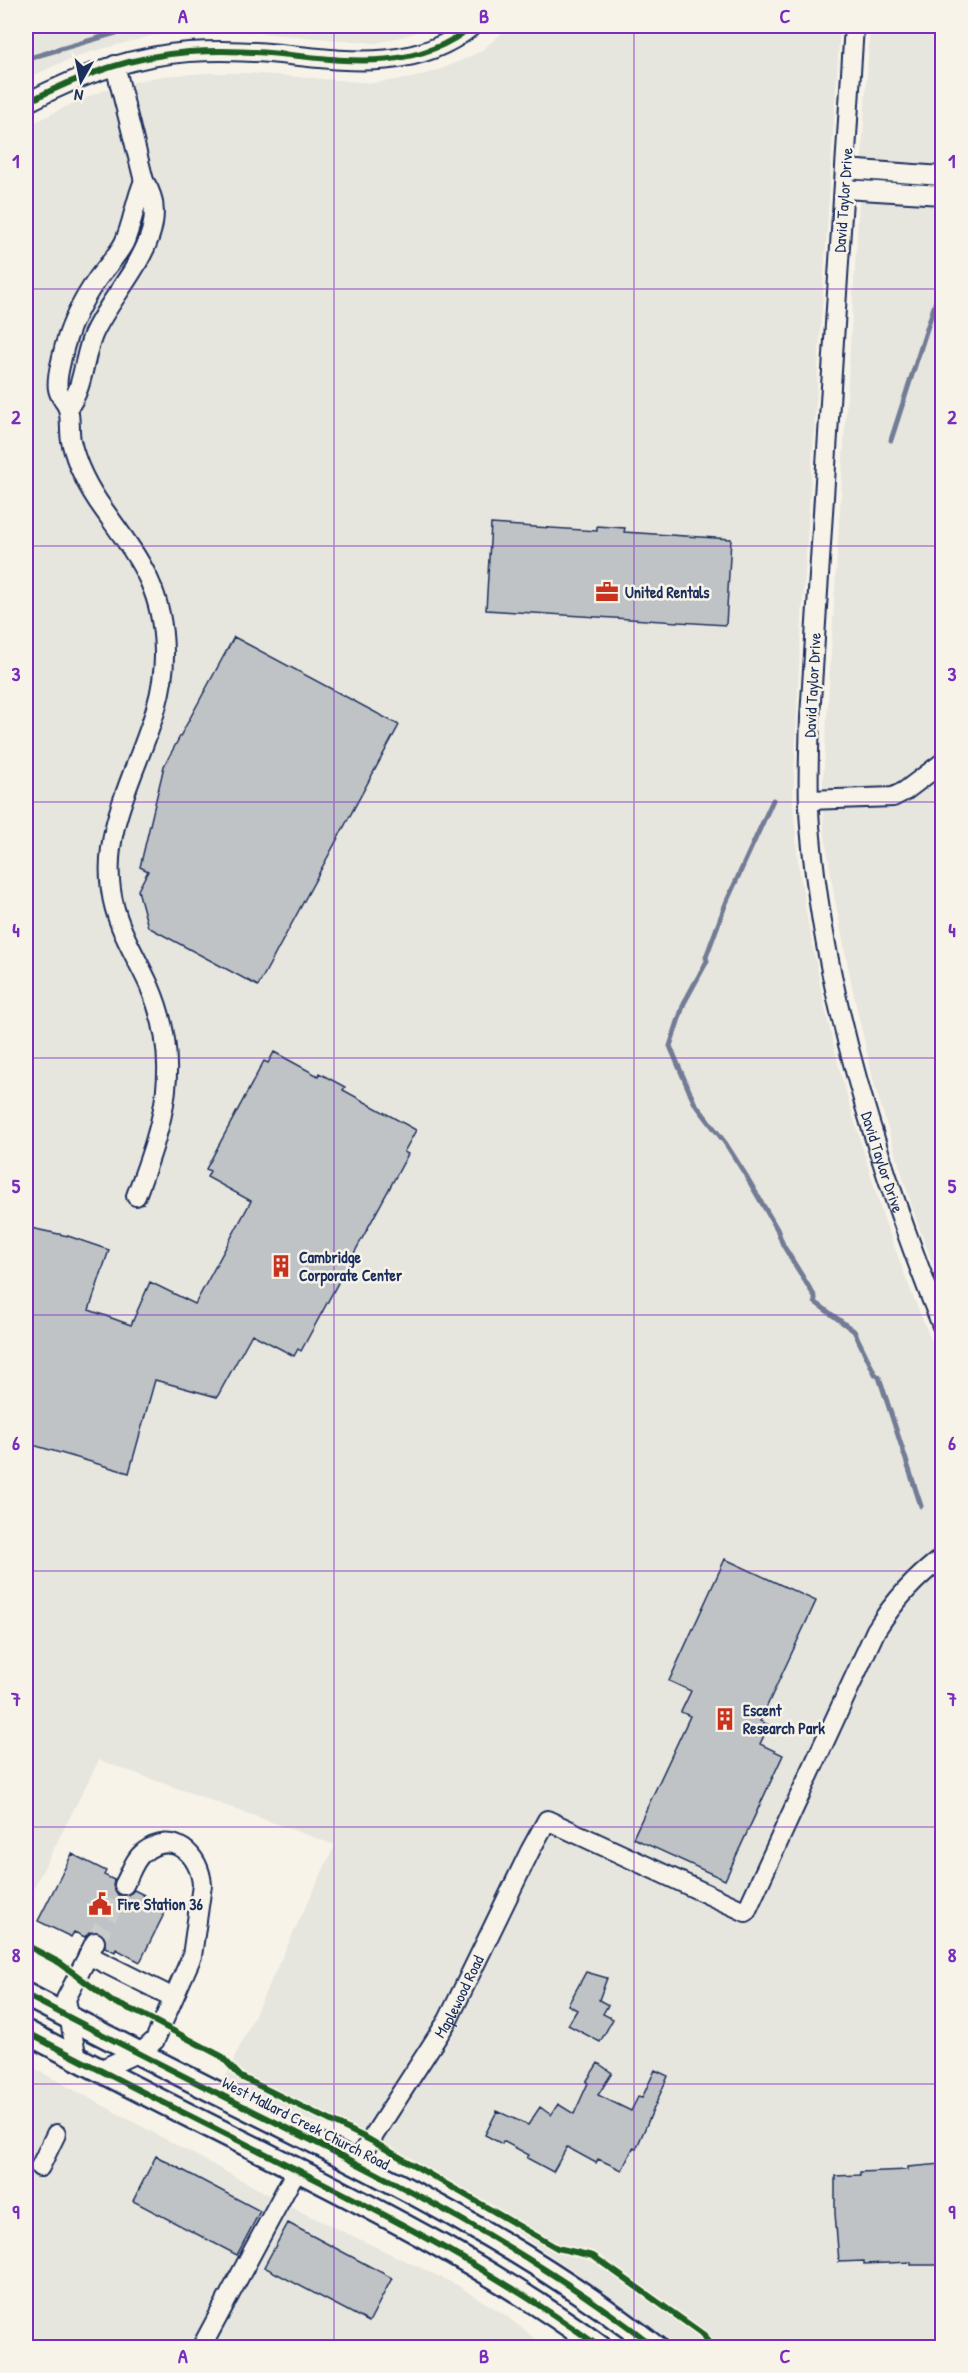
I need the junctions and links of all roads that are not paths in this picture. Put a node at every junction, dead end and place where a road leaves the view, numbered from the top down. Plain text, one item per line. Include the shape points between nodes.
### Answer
1 (472, 26) edge
2 (854, 26) edge
3 (115, 65) junction
4 (26, 104) edge
5 (845, 170) junction
6 (923, 175) junction
7 (942, 176) edge
8 (844, 189) junction
9 (922, 194) junction
10 (942, 195) edge
11 (942, 763) edge
12 (809, 801) junction
13 (136, 1196) dead end
14 (942, 1326) edge
15 (942, 1558) edge
16 (124, 1885) tunnel mouth
17 (26, 1995) edge
18 (172, 1997) junction
19 (68, 2017) junction
20 (26, 2032) edge
21 (137, 2052) junction
22 (77, 2058) junction
23 (100, 2070) junction
24 (56, 2134) dead end
25 (356, 2163) junction
26 (40, 2168) dead end
27 (297, 2169) junction
28 (201, 2348) edge
29 (601, 2348) edge
30 (656, 2348) edge

1 - 3 street via 433,48 381,62 216,51 174,53
2 - 5 street, David Taylor Drive
3 - 4 street
3 - 13 street via 154,210 139,263 98,326 78,393 68,408 71,440 82,475 152,583 163,637 164,667 159,693 117,817 110,858 114,908 125,940 158,1004 168,1070 159,1132
5 - 6 street
5 - 8 street, David Taylor Drive
6 - 7 street
6 - 9 street
8 - 9 street
8 - 12 street, David Taylor Drive via 810,717
9 - 10 street
11 - 12 street via 893,797
12 - 14 street, David Taylor Drive via 825,930 849,1041 888,1184
15 - 25 street, Maplewood Road via 896,1602 876,1630 746,1912 547,1820 448,2020
16 - 18 street via 140,1856 164,1845 184,1848 200,1868 202,1885 192,1956
17 - 19 main road, West Mallard Creek Church Road
18 - 19 street via 91,1948 67,1994
18 - 21 street via 155,2040
19 - 21 main road, West Mallard Creek Church Road
19 - 22 street
20 - 22 main road
21 - 23 street
21 - 25 main road, West Mallard Creek Church Road
22 - 23 main road
23 - 27 main road
24 - 26 street
25 - 30 main road, West Mallard Creek Church Road via 519,2253
27 - 28 street
27 - 29 main road via 464,2258

